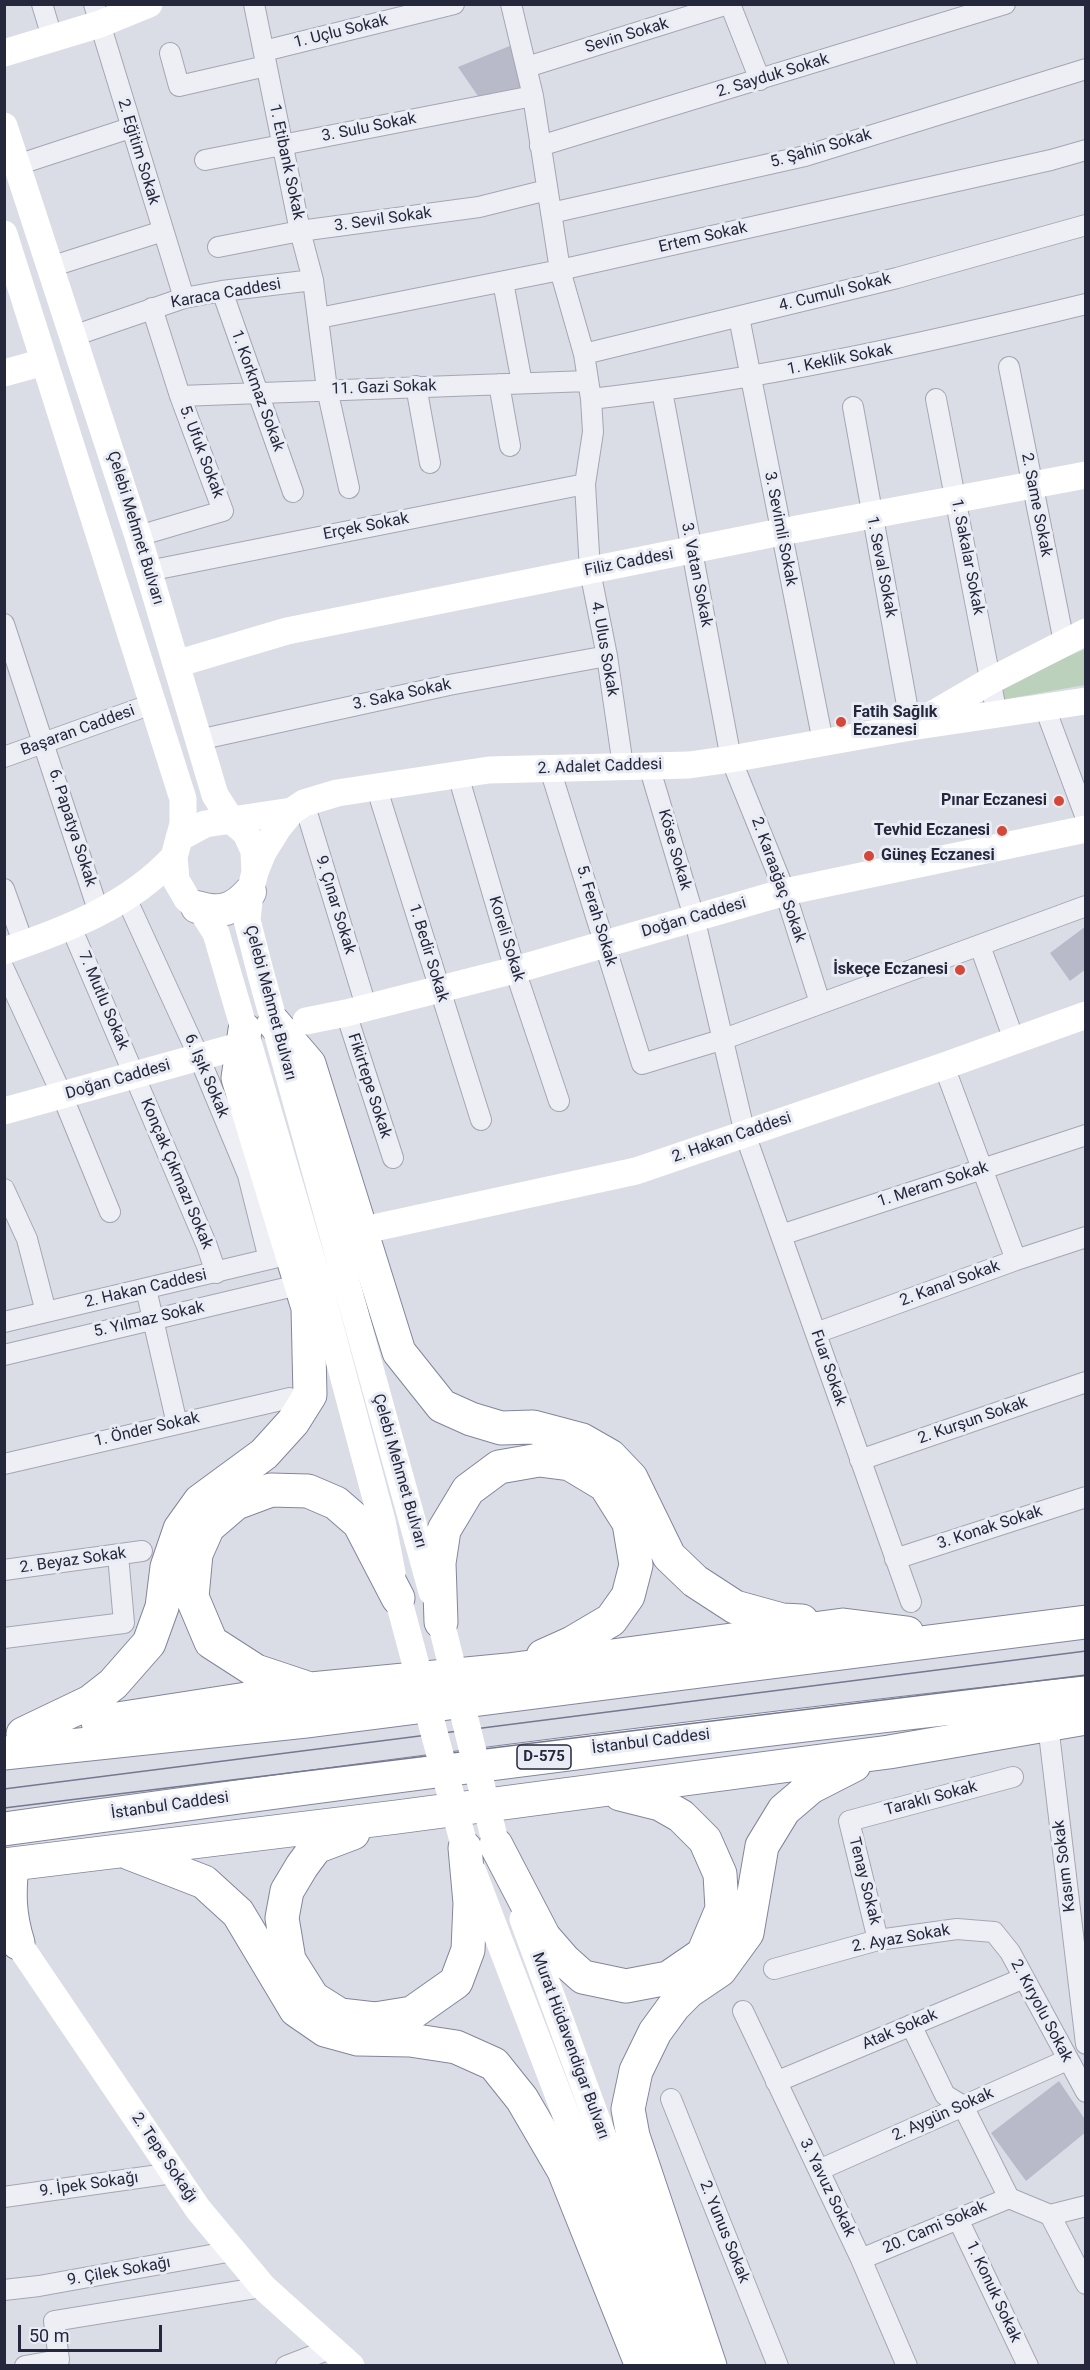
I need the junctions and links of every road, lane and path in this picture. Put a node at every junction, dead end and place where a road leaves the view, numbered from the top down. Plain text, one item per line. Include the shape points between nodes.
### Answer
1 (42, 4) edge
2 (254, 4) edge
3 (454, 4) edge
4 (511, 4) edge
5 (729, 4) edge
6 (1005, 4) edge
7 (149, 5) edge
8 (97, 14) edge
9 (52, 37) junction
10 (4, 53) edge
11 (170, 53) dead end
12 (265, 58) junction
13 (527, 67) junction
14 (1086, 69) edge
15 (760, 80) junction
16 (533, 96) junction
17 (4, 126) edge
18 (130, 128) junction
19 (282, 144) junction
20 (540, 146) junction
21 (1086, 150) edge
22 (205, 160) dead end
23 (17, 165) junction
24 (547, 190) junction
25 (551, 213) junction
26 (1086, 225) edge
27 (163, 231) junction
28 (300, 231) junction
29 (4, 234) edge
30 (218, 247) dead end
31 (50, 267) junction
32 (560, 270) junction
33 (11, 278) edge
34 (313, 280) junction
35 (504, 282) junction
36 (222, 291) junction
37 (184, 298) junction
38 (1086, 304) edge
39 (152, 308) junction
40 (739, 317) junction
41 (319, 318) junction
42 (73, 336) junction
43 (584, 354) junction
44 (44, 362) junction
45 (1008, 367) dead end
46 (4, 373) edge
47 (750, 378) junction
48 (522, 383) junction
49 (498, 384) junction
50 (416, 387) junction
51 (327, 390) junction
52 (590, 390) junction
53 (663, 391) junction
54 (257, 393) junction
55 (180, 396) junction
56 (936, 399) dead end
57 (853, 407) dead end
58 (510, 446) dead end
59 (430, 463) dead end
60 (1086, 475) edge
61 (585, 484) junction
62 (1031, 484) junction
63 (349, 488) dead end
64 (293, 492) dead end
65 (955, 499) junction
66 (871, 515) junction
67 (781, 532) junction
68 (138, 536) junction
69 (691, 551) junction
70 (148, 571) junction
71 (590, 571) junction
72 (4, 624) edge
73 (1075, 637) edge
74 (607, 656) junction
75 (176, 664) junction
76 (990, 681) junction
77 (1086, 701) edge
78 (152, 704) junction
79 (1045, 708) junction
80 (997, 715) junction
81 (911, 727) junction
82 (198, 740) junction
83 (823, 742) junction
84 (45, 743) junction
85 (4, 757) edge
86 (731, 759) junction
87 (636, 766) junction
88 (550, 769) junction
89 (458, 775) junction
90 (376, 786) junction
91 (298, 807) junction
92 (1086, 818) edge
93 (231, 820) junction
94 (1086, 829) edge
95 (176, 847) junction
96 (253, 882) junction
97 (4, 889) edge
98 (785, 892) junction
99 (131, 895) junction
100 (192, 903) junction
101 (1086, 906) edge
102 (99, 913) junction
103 (694, 917) junction
104 (71, 927) junction
105 (605, 944) junction
106 (980, 946) junction
107 (14, 948) edge
108 (4, 969) edge
109 (515, 970) junction
110 (438, 988) junction
111 (820, 1003) junction
112 (356, 1010) junction
113 (1086, 1014) edge
114 (306, 1021) dead end
115 (250, 1034) junction
116 (724, 1039) junction
117 (1014, 1040) junction
118 (199, 1057) junction
119 (945, 1066) junction
120 (135, 1075) junction
121 (62, 1095) junction
122 (559, 1101) dead end
123 (4, 1111) edge
124 (481, 1120) dead end
125 (745, 1134) junction
126 (1086, 1135) edge
127 (393, 1158) dead end
128 (984, 1168) junction
129 (4, 1190) edge
130 (110, 1212) dead end
131 (369, 1229) dead end
132 (781, 1235) junction
133 (1086, 1237) edge
134 (278, 1257) joint
135 (1016, 1260) junction
136 (216, 1273) junction
137 (294, 1286) dead end
138 (147, 1289) junction
139 (45, 1312) junction
140 (153, 1318) junction
141 (4, 1322) edge
142 (816, 1333) junction
143 (4, 1356) edge
144 (1086, 1382) edge
145 (290, 1398) dead end
146 (177, 1424) junction
147 (860, 1460) junction
148 (4, 1464) edge
149 (1086, 1497) edge
150 (142, 1551) dead end
151 (118, 1555) junction
152 (895, 1558) junction
153 (4, 1570) edge
154 (398, 1598) junction
155 (911, 1602) dead end
156 (441, 1622) junction
157 (1086, 1622) edge
158 (843, 1624) junction
159 (4, 1638) edge
160 (953, 1639) junction
161 (508, 1670) junction
162 (311, 1689) junction
163 (1086, 1693) edge
164 (1086, 1718) edge
165 (466, 1723) joint
166 (1048, 1725) junction
167 (433, 1730) joint
168 (11, 1741) edge
169 (890, 1752) junction
170 (1013, 1777) dead end
171 (585, 1792) junction
172 (397, 1817) junction
173 (849, 1821) joint
174 (4, 1829) edge
175 (481, 1846) junction
176 (124, 1851) junction
177 (8, 1865) edge
178 (994, 1932) joint
179 (11, 1935) edge
180 (878, 1940) junction
181 (774, 1969) dead end
182 (1023, 1978) junction
183 (743, 2011) dead end
184 (911, 2025) junction
185 (1086, 2044) edge
186 (1067, 2060) junction
187 (776, 2082) junction
188 (1086, 2092) edge
189 (670, 2099) dead end
190 (963, 2106) junction
191 (819, 2170) junction
192 (173, 2173) junction
193 (4, 2198) edge
194 (1009, 2198) junction
195 (1086, 2206) edge
196 (1050, 2215) junction
197 (958, 2218) junction
198 (233, 2251) junction
199 (861, 2259) junction
200 (1086, 2284) edge
201 (263, 2287) junction
202 (4, 2290) edge
203 (330, 2349) junction
204 (25, 2366) edge
205 (285, 2366) edge
206 (351, 2366) edge
207 (642, 2366) edge
208 (662, 2366) edge
209 (687, 2366) edge
210 (710, 2366) edge
211 (778, 2366) edge
212 (908, 2366) edge
213 (1028, 2366) edge

1 - 9 street
2 - 12 street, 1. Etibank Sokak
3 - 12 street, 1. Uçlu Sokak
4 - 13 street, 4. Ulus Sokak
5 - 13 street, Sevin Sokak
5 - 15 street
6 - 15 street, 2. Sayduk Sokak
7 - 8 main road
8 - 9 main road
8 - 18 street, 2. Eğitim Sokak
9 - 10 main road
11 - 12 street, 1. Uçlu Sokak via 179,86
12 - 19 street, 1. Etibank Sokak
13 - 16 street, 4. Ulus Sokak
14 - 25 street, 5. Şahin Sokak via 805,156
15 - 20 street, 2. Sayduk Sokak
16 - 19 street, 3. Sulu Sokak
16 - 20 street, 4. Ulus Sokak
17 - 23 main road, Çelebi Mehmet Bulvarı
18 - 23 street
18 - 27 street, 2. Eğitim Sokak
19 - 22 street, 3. Sulu Sokak
19 - 28 street, 1. Etibank Sokak
20 - 24 street, 4. Ulus Sokak
21 - 32 street, Ertem Sokak
23 - 31 main road, Çelebi Mehmet Bulvarı
24 - 25 street, 4. Ulus Sokak
24 - 28 street, 3. Sevil Sokak via 479,207
25 - 32 street, 4. Ulus Sokak
26 - 40 street, 4. Cumulı Sokak
27 - 31 street
27 - 37 street, 2. Eğitim Sokak
28 - 30 street, 3. Sevil Sokak
28 - 34 street, 1. Etibank Sokak
29 - 33 main road, Çelebi Mehmet Bulvarı
31 - 42 main road, Çelebi Mehmet Bulvarı
32 - 35 street, Ertem Sokak
32 - 43 street, 4. Ulus Sokak
33 - 44 main road, Çelebi Mehmet Bulvarı
34 - 36 street, Karaca Caddesi
34 - 41 street, 1. Etibank Sokak
35 - 41 street, Ertem Sokak
35 - 48 street
36 - 37 street, Karaca Caddesi
36 - 54 street, 1. Korkmaz Sokak
37 - 39 street, Karaca Caddesi
38 - 47 street, 1. Keklik Sokak via 934,341
39 - 42 street, Karaca Caddesi
39 - 55 street, 5. Ufuk Sokak
40 - 43 street, 4. Cumulı Sokak
40 - 47 street, 3. Sevimli Sokak
41 - 51 street, 1. Etibank Sokak
42 - 68 main road, Çelebi Mehmet Bulvarı
43 - 52 street, 4. Ulus Sokak
44 - 46 main road
44 - 78 main road, Çelebi Mehmet Bulvarı
45 - 62 street, 2. Same Sokak
47 - 53 street, 1. Keklik Sokak
47 - 67 street, 3. Sevimli Sokak
48 - 49 street, 11. Gazi Sokak
48 - 52 street, 11. Gazi Sokak
49 - 50 street, 11. Gazi Sokak
49 - 58 street
50 - 51 street, 11. Gazi Sokak
50 - 59 street
51 - 54 street, 11. Gazi Sokak
51 - 63 street, 1. Etibank Sokak
52 - 53 street, 1. Keklik Sokak
52 - 61 street, 4. Ulus Sokak via 593,432
53 - 69 street, 3. Vatan Sokak
54 - 55 street, 11. Gazi Sokak
54 - 64 street, 1. Korkmaz Sokak
55 - 68 street, 5. Ufuk Sokak via 223,511
56 - 65 street, 1. Sakalar Sokak
57 - 66 street, 1. Seval Sokak
60 - 62 main road, Filiz Caddesi
61 - 70 street, Erçek Sokak
61 - 71 street, 4. Ulus Sokak
62 - 65 main road, Filiz Caddesi
62 - 73 street, 2. Same Sokak
65 - 66 main road, Filiz Caddesi
65 - 76 street, 1. Sakalar Sokak
66 - 67 main road, Filiz Caddesi
66 - 81 street, 1. Seval Sokak
67 - 69 main road, Filiz Caddesi
67 - 83 street, 3. Sevimli Sokak
68 - 70 main road, Çelebi Mehmet Bulvarı
69 - 71 main road, Filiz Caddesi
69 - 86 street, 3. Vatan Sokak
70 - 75 main road, Çelebi Mehmet Bulvarı
71 - 74 street, 4. Ulus Sokak
71 - 75 main road, Filiz Caddesi via 287,631
72 - 84 street, 6. Papatya Sokak
73 - 76 main road, 2. Adalet Caddesi
74 - 82 street, 3. Saka Sokak via 449,685
74 - 87 street, 4. Ulus Sokak
75 - 82 main road, Çelebi Mehmet Bulvarı
76 - 80 street, 1. Sakalar Sokak
76 - 81 main road, 2. Adalet Caddesi
77 - 79 main road, 2. Adalet Caddesi
78 - 84 street, Başaran Caddesi
78 - 95 main road, Çelebi Mehmet Bulvarı via 183,799 183,824
79 - 80 main road, 2. Adalet Caddesi
79 - 92 street
80 - 81 main road, 2. Adalet Caddesi
81 - 83 main road, 2. Adalet Caddesi
82 - 93 main road, Çelebi Mehmet Bulvarı via 215,795
83 - 86 main road, 2. Adalet Caddesi
84 - 85 street, Başaran Caddesi
84 - 102 street, 6. Papatya Sokak
86 - 87 main road, 2. Adalet Caddesi
86 - 98 street, 2. Karaağaç Sokak
87 - 88 main road, 2. Adalet Caddesi
87 - 103 street, Köse Sokak
88 - 89 main road, 2. Adalet Caddesi
88 - 105 street, 5. Ferah Sokak
89 - 90 main road, 2. Adalet Caddesi
89 - 109 street, Koreli Sokak
90 - 91 main road, 2. Adalet Caddesi via 336,793
90 - 110 street, 1. Bedir Sokak
91 - 93 main road, 2. Adalet Caddesi
91 - 96 main road via 273,836
91 - 112 street, 9. Çınar Sokak
93 - 95 main road via 205,824
93 - 96 main road, Çelebi Mehmet Bulvarı via 246,833 254,851
94 - 98 main road, Doğan Caddesi
95 - 99 main road via 155,877
95 - 100 main road, Çelebi Mehmet Bulvarı via 176,880
96 - 100 main road via 239,904 226,909 211,911
96 - 115 main road, Çelebi Mehmet Bulvarı via 247,920
97 - 107 street
98 - 103 main road, Doğan Caddesi
98 - 111 street, 2. Karaağaç Sokak
99 - 100 main road via 156,891
99 - 102 main road
99 - 118 street, 6. Işık Sokak
100 - 115 main road, Çelebi Mehmet Bulvarı via 216,933
101 - 106 street
102 - 104 main road
103 - 105 main road, Doğan Caddesi
103 - 116 street, Köse Sokak
104 - 107 main road
104 - 120 street, 7. Mutlu Sokak
105 - 109 main road, Doğan Caddesi
105 - 116 street, 5. Ferah Sokak via 642,1064
106 - 111 street
106 - 117 street
108 - 121 street
109 - 110 main road, Doğan Caddesi
109 - 122 street, Koreli Sokak
110 - 112 main road, Doğan Caddesi
110 - 124 street, 1. Bedir Sokak
111 - 116 street
112 - 114 main road, Doğan Caddesi
112 - 127 street, Fikirtepe Sokak
113 - 117 main road, 2. Hakan Caddesi
115 - 118 main road, Doğan Caddesi
115 - 154 main road, Çelebi Mehmet Bulvarı via 382,1521
115 - 156 main road, Çelebi Mehmet Bulvarı
115 - 158 highway via 309,1064 399,1352 442,1406 501,1428 533,1427 582,1440 610,1456 631,1478 669,1556 695,1581 735,1606 782,1620
115 - 168 highway via 238,1078 308,1308 310,1395 293,1422 264,1454 200,1501 180,1529 167,1567 162,1607 149,1643 113,1684 90,1702
116 - 125 street, Köse Sokak
117 - 119 main road, 2. Hakan Caddesi
118 - 120 main road, Doğan Caddesi
118 - 134 street, 6. Işık Sokak
119 - 125 main road, 2. Hakan Caddesi
119 - 128 street
120 - 121 main road, Doğan Caddesi
120 - 136 street, Konçak Çıkmazı Sokak
121 - 123 main road, Doğan Caddesi
121 - 130 street
125 - 131 main road, 2. Hakan Caddesi via 636,1171
125 - 132 street, Fuar Sokak
126 - 128 street, 1. Meram Sokak
128 - 132 street, 1. Meram Sokak
128 - 135 street
129 - 139 street via 27,1239
132 - 142 street, Fuar Sokak
133 - 135 street, 2. Kanal Sokak
134 - 136 street, 2. Hakan Caddesi
135 - 142 street, 2. Kanal Sokak
136 - 138 street, 2. Hakan Caddesi
137 - 140 street, 5. Yılmaz Sokak
138 - 139 street, 2. Hakan Caddesi
138 - 140 street
139 - 141 street, 2. Hakan Caddesi
140 - 143 street, 5. Yılmaz Sokak
140 - 146 street
142 - 147 street, Fuar Sokak
144 - 147 street, 2. Kurşun Sokak
145 - 146 street, 1. Önder Sokak
146 - 148 street, 1. Önder Sokak
147 - 152 street, Fuar Sokak
149 - 152 street, 3. Konak Sokak
150 - 151 street, 2. Beyaz Sokak
151 - 153 street, 2. Beyaz Sokak
151 - 159 street via 124,1623
152 - 155 street, Fuar Sokak
154 - 162 highway via 359,1523 336,1503 308,1491 271,1490 253,1496 236,1503 208,1527 196,1554 192,1598 211,1642 256,1671
154 - 167 main road, Çelebi Mehmet Bulvarı, bridge
156 - 161 highway via 439,1563 444,1530 468,1490 499,1467 539,1460 570,1464 605,1485 628,1523 636,1564 628,1596 611,1620 572,1644
156 - 165 main road, Çelebi Mehmet Bulvarı, bridge
157 - 160 highway
158 - 160 highway
158 - 161 highway
160 - 168 highway via 306,1721
161 - 162 highway
162 - 168 highway
163 - 174 highway, İstanbul Caddesi / D-575 via 613,1747
164 - 166 highway
165 - 175 main road, Murat Hüdavendigar Bulvarı, bridge
166 - 169 highway
166 - 185 street, Kasım Sokak
167 - 175 main road, Murat Hüdavendigar Bulvarı, bridge
169 - 171 highway
169 - 210 highway via 831,1776 784,1810 762,1846 747,1933 720,1970 689,1990 674,2006 655,2032 636,2071 628,2109 633,2136
170 - 173 street, Taraklı Sokak
171 - 172 highway
171 - 175 highway via 628,1795 660,1804 681,1816 705,1840 720,1874 722,1909 703,1954 668,1978 626,1986 583,1977 544,1936
172 - 175 highway via 316,1847 287,1891 282,1918 289,1960 313,1998 340,2015 375,2019 412,2013 456,1982 468,1950 470,1903
172 - 176 highway
173 - 180 street, Tenay Sokak
175 - 208 main road, Murat Hüdavendigar Bulvarı
175 - 209 main road, Murat Hüdavendigar Bulvarı
176 - 177 highway
176 - 207 highway via 204,1881 238,1913 296,2010 325,2030 358,2039 410,2040 456,2047 494,2064 522,2099 564,2170
177 - 179 highway
178 - 180 street, 2. Ayaz Sokak via 957,1929
178 - 182 street, 2. Kıryolu Sokak
179 - 192 main road, 2. Tepe Sokağı
180 - 181 street, 2. Ayaz Sokak
182 - 184 street, Atak Sokak
182 - 186 street, 2. Kıryolu Sokak
183 - 187 street, 3. Yavuz Sokak
184 - 187 street, Atak Sokak
184 - 190 street via 945,2095
186 - 188 street, 2. Kıryolu Sokak
186 - 190 street, 2. Aygün Sokak
187 - 191 street, 3. Yavuz Sokak
189 - 211 street, 2. Yunus Sokak
190 - 191 street, 2. Aygün Sokak
190 - 194 street
191 - 199 street, 3. Yavuz Sokak
192 - 193 street, 9. İpek Sokağı
192 - 198 main road, 2. Tepe Sokağı
194 - 196 street
194 - 197 street, 20. Cami Sokak
195 - 196 street
196 - 200 street
197 - 199 street, 20. Cami Sokak
197 - 213 street, 1. Konuk Sokak
198 - 201 main road, 2. Tepe Sokağı
198 - 202 street, 9. Çilek Sokağı
199 - 212 street, 3. Yavuz Sokak
201 - 203 main road, 2. Tepe Sokağı
201 - 204 street via 54,2321 59,2360
203 - 205 street
203 - 206 main road, 2. Tepe Sokağı

